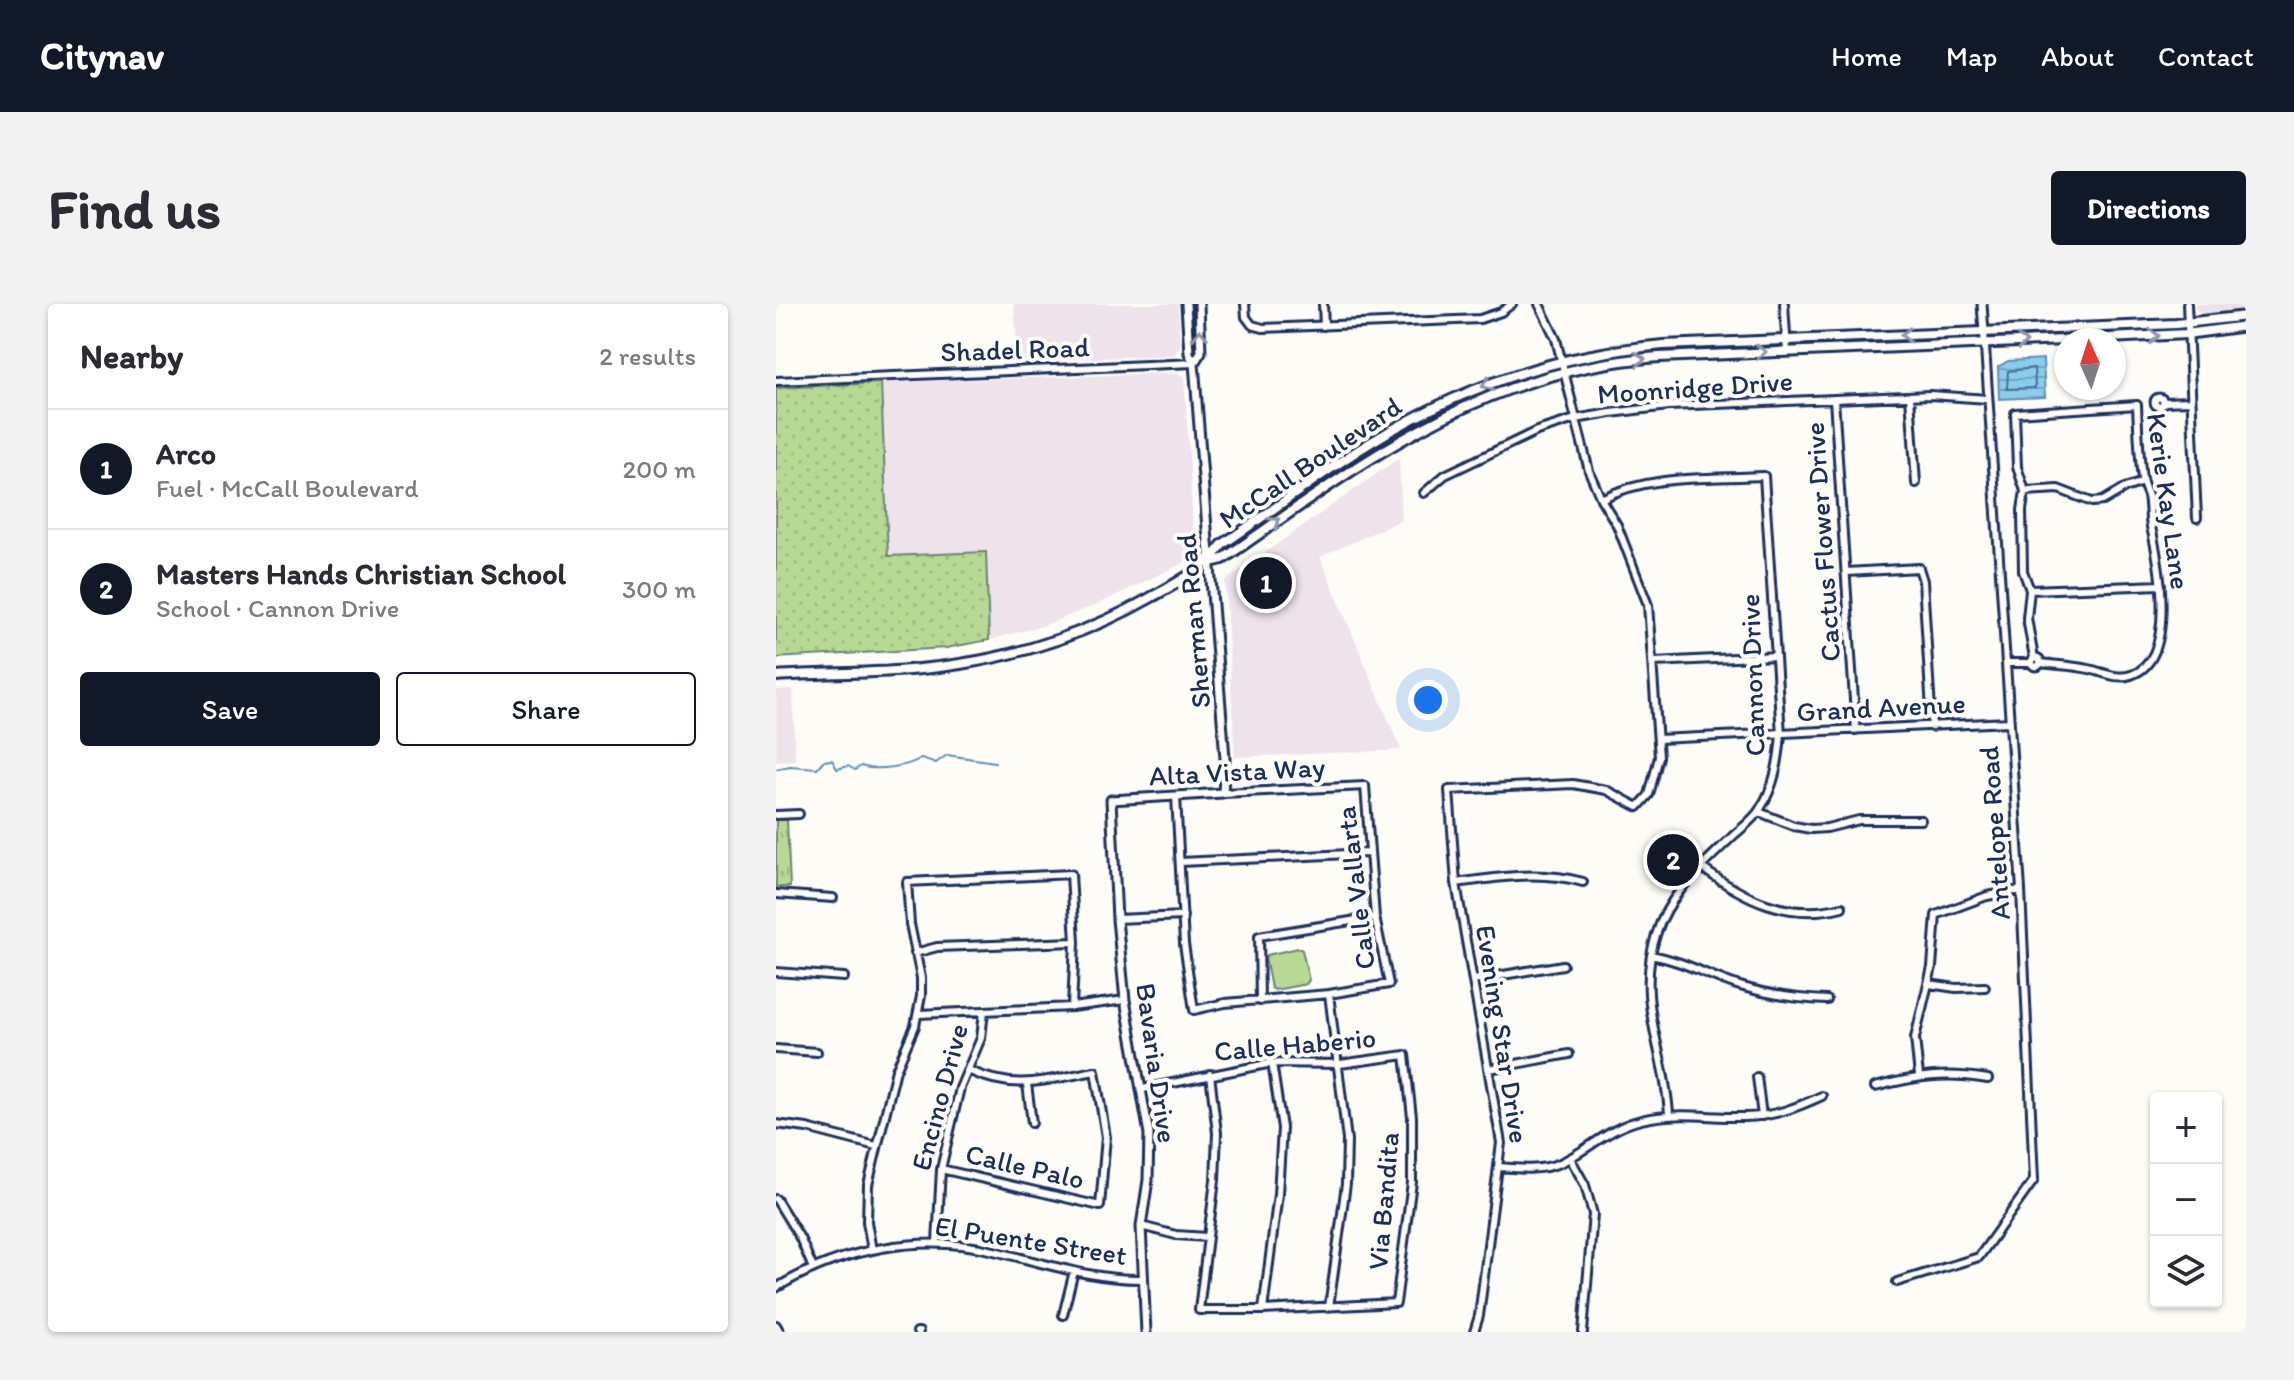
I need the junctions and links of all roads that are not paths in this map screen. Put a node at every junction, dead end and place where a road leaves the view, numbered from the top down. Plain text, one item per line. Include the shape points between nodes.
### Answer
1 (1186, 304) edge
2 (1199, 304) edge
3 (1245, 304) edge
4 (1323, 304) edge
5 (1512, 304) edge
6 (1539, 304) edge
7 (1784, 304) edge
8 (1982, 304) edge
9 (2187, 304) edge
10 (2246, 316) edge
11 (2188, 324) junction
12 (1324, 326) junction
13 (2246, 326) edge
14 (1984, 332) junction
15 (2186, 334) junction
16 (2126, 337) edge
17 (1787, 340) junction
18 (2054, 341) edge
19 (1985, 344) junction
20 (1787, 351) junction
21 (1561, 362) junction
22 (1194, 363) junction
23 (1564, 372) junction
24 (776, 381) edge
25 (1910, 396) junction
26 (1834, 399) junction
27 (1988, 399) junction
28 (2190, 401) junction
29 (1441, 404) junction
30 (2137, 405) junction
31 (1575, 419) junction
32 (1376, 454) junction
33 (2143, 482) junction
34 (1916, 483) dead end
35 (2025, 491) junction
36 (1424, 493) dead end
37 (1601, 499) junction
38 (2197, 518) dead end
39 (1209, 562) junction
40 (1846, 572) junction
41 (2161, 585) junction
42 (2030, 590) junction
43 (1776, 656) junction
44 (2035, 661) junction
45 (1654, 662) junction
46 (2006, 663) junction
47 (776, 676) edge
48 (2009, 722) junction
49 (1932, 727) junction
50 (1856, 730) junction
51 (1781, 734) junction
52 (1658, 739) junction
53 (1365, 786) joint
54 (1223, 793) junction
55 (1176, 796) junction
56 (1111, 800) joint
57 (1759, 812) junction
58 (799, 814) dead end
59 (776, 815) edge
60 (1921, 820) dead end
61 (1369, 853) junction
62 (1180, 862) junction
63 (1701, 867) junction
64 (1583, 882) dead end
65 (1456, 883) junction
66 (2021, 890) junction
67 (776, 894) edge
68 (833, 898) dead end
69 (1842, 907) dead end
70 (1183, 916) junction
71 (1375, 917) junction
72 (1117, 919) junction
73 (1075, 942) junction
74 (915, 953) junction
75 (1651, 955) junction
76 (1563, 965) dead end
77 (776, 972) edge
78 (844, 977) dead end
79 (1473, 980) junction
80 (1929, 984) junction
81 (1985, 987) dead end
82 (1329, 994) junction
83 (1125, 1000) junction
84 (1827, 1000) dead end
85 (1260, 1001) junction
86 (1072, 1007) junction
87 (984, 1011) junction
88 (919, 1014) junction
89 (776, 1049) edge
90 (817, 1052) dead end
91 (1569, 1054) dead end
92 (1405, 1055) joint
93 (1272, 1063) junction
94 (1340, 1064) junction
95 (1489, 1069) junction
96 (968, 1070) junction
97 (1210, 1074) junction
98 (1919, 1076) junction
99 (1757, 1077) dead end
100 (1988, 1079) dead end
101 (1027, 1084) junction
102 (1875, 1087) dead end
103 (1143, 1089) junction
104 (1822, 1096) dead end
105 (1669, 1114) junction
106 (1762, 1116) junction
107 (1032, 1123) dead end
108 (776, 1124) edge
109 (876, 1146) junction
110 (1570, 1158) junction
111 (1499, 1167) junction
112 (941, 1169) junction
113 (776, 1199) edge
114 (1141, 1226) junction
115 (1207, 1237) junction
116 (937, 1243) junction
117 (872, 1250) junction
118 (813, 1268) junction
119 (1074, 1271) junction
120 (1144, 1279) junction
121 (1897, 1282) dead end
122 (776, 1288) edge
123 (1329, 1307) junction
124 (1263, 1310) junction
125 (1063, 1315) dead end
126 (776, 1325) edge
127 (780, 1332) edge
128 (1146, 1332) edge
129 (1474, 1332) edge
130 (1583, 1332) edge

1 - 22 street, Sherman Road
22 -> 2 street via 1201,352
3 - 12 street via 1252,325
4 - 12 street
5 - 12 street via 1480,319
6 - 21 street
7 - 17 street
8 - 14 street, Antelope Road
9 - 11 street
10 - 11 main road, McCall Boulevard
11 - 14 main road, McCall Boulevard
11 - 15 street
13 - 15 main road, McCall Boulevard
14 -> 17 main road, McCall Boulevard
14 - 19 street, Antelope Road
16 -> 15 main road, McCall Boulevard
15 - 28 street
17 - 20 street
17 - 21 main road, McCall Boulevard via 1636,348
19 -> 18 main road, McCall Boulevard
19 - 20 main road, McCall Boulevard
19 - 27 street, Antelope Road
23 -> 20 main road, McCall Boulevard via 1640,358
21 - 23 street
21 -> 29 main road, McCall Boulevard
22 - 24 street, Shadel Road
22 - 39 street, Sherman Road
23 - 31 street
23 - 32 main road, McCall Boulevard via 1492,394
25 - 26 street, Moonridge Drive
25 - 27 street, Moonridge Drive
25 - 34 street
26 - 31 street, Moonridge Drive via 1669,406
26 - 40 street, Cactus Flower Drive
27 - 46 street, Antelope Road
28 - 30 street
28 - 38 street
29 - 32 main road via 1428,418 1380,445
29 - 39 main road, McCall Boulevard via 1352,454 1223,544
30 - 33 street, Kerie Kay Lane
30 - 35 street, Kerie Kay Lane via 2015,413 2017,467
31 - 36 street, Moonridge Drive via 1537,431 1445,475
31 - 37 street
39 -> 32 main road, McCall Boulevard via 1223,559
33 - 35 street via 2092,502 2058,489
33 - 41 street, Kerie Kay Lane
35 - 42 street, Kerie Kay Lane via 2023,571
37 - 43 street, Cannon Drive via 1644,483 1764,476
37 - 45 street via 1617,525 1648,605
39 - 47 main road, McCall Boulevard via 1116,616 1008,654 928,668
39 - 54 street, Sherman Road via 1225,744
40 - 49 street via 1919,568
40 - 50 street, Cactus Flower Drive
41 - 42 street
41 - 44 street, Kerie Kay Lane via 2162,616 2147,666 2116,677
42 - 44 street, Kerie Kay Lane via 2027,618
43 - 45 street
43 - 51 street, Cannon Drive
44 - 46 street, Kerie Kay Lane
45 - 52 street
46 - 48 street, Antelope Road
48 - 49 street, Grand Avenue
48 - 66 street, Antelope Road
49 - 50 street, Grand Avenue
50 - 51 street, Grand Avenue
51 - 52 street, Grand Avenue
51 - 57 street, Cannon Drive via 1775,778
52 - 65 street, Evening Star Drive via 1658,770 1638,807 1606,790 1573,784 1449,790
53 - 54 street, Alta Vista Way
53 - 61 street, Calle Vallarta
54 - 55 street, Alta Vista Way
55 - 56 street, Alta Vista Way
55 - 62 street
56 - 72 street, Bavaria Drive
57 - 60 street via 1811,829 1859,820
57 - 63 street, Cannon Drive
58 - 59 street
61 - 62 street
61 - 71 street, Calle Vallarta
62 - 70 street
63 - 69 street via 1737,892 1778,907 1820,913
63 - 75 street, Cannon Drive via 1663,917
64 - 65 street via 1545,875
65 - 79 street, Evening Star Drive
66 - 80 street via 1936,915
66 - 121 street, Antelope Road via 2034,1180 1979,1257
67 - 68 street
70 - 72 street
70 - 85 street via 1194,1010
71 - 82 street, Calle Vallarta via 1389,984
71 - 85 street via 1259,936
72 - 83 street, Bavaria Drive
73 - 74 street via 937,947
73 - 74 street via 1071,874 907,882
73 - 86 street
74 - 88 street via 921,978
75 - 84 street via 1771,995
75 - 105 street, Cannon Drive via 1649,1009 1664,1065
76 - 79 street
77 - 78 street
79 - 95 street, Evening Star Drive
80 - 81 street
80 - 98 street via 1915,1038
82 - 85 street
82 - 94 street
83 - 86 street
83 - 103 street, Bavaria Drive
86 - 87 street
87 - 88 street
87 - 96 street, Encino Drive via 981,1038
88 - 109 street via 896,1070
89 - 90 street
91 - 95 street
92 - 94 street, Calle Haberio
92 - 123 street, Via Bandita via 1412,1182 1396,1303
93 - 94 street, Calle Haberio
93 - 97 street, Calle Haberio
93 - 124 street via 1282,1128
94 - 123 street via 1346,1184
95 - 111 street, Evening Star Drive via 1500,1130
96 - 101 street via 986,1079
96 - 112 street, Encino Drive
97 - 103 street, Calle Haberio
97 - 115 street via 1217,1133
98 - 100 street
98 - 102 street
99 - 106 street
101 - 107 street
101 - 112 street, Calle Palo via 1095,1071 1106,1137 1100,1206
103 - 114 street, Bavaria Drive via 1149,1134
104 - 106 street
105 - 106 street
105 - 110 street via 1613,1130
108 - 109 street
109 - 117 street via 867,1202
110 - 111 street via 1544,1168
110 - 130 street via 1593,1214
111 - 129 street, Evening Star Drive
112 - 116 street, Encino Drive
113 - 118 street
114 - 115 street
114 - 120 street, Bavaria Drive
115 - 124 street via 1199,1310
116 - 117 street, El Puente Street
116 - 119 street, El Puente Street
117 - 118 street, El Puente Street
118 - 122 street, El Puente Street
119 - 120 street, El Puente Street via 1116,1280
119 - 125 street
120 - 128 street, Bavaria Drive
123 - 124 street
126 - 127 street

